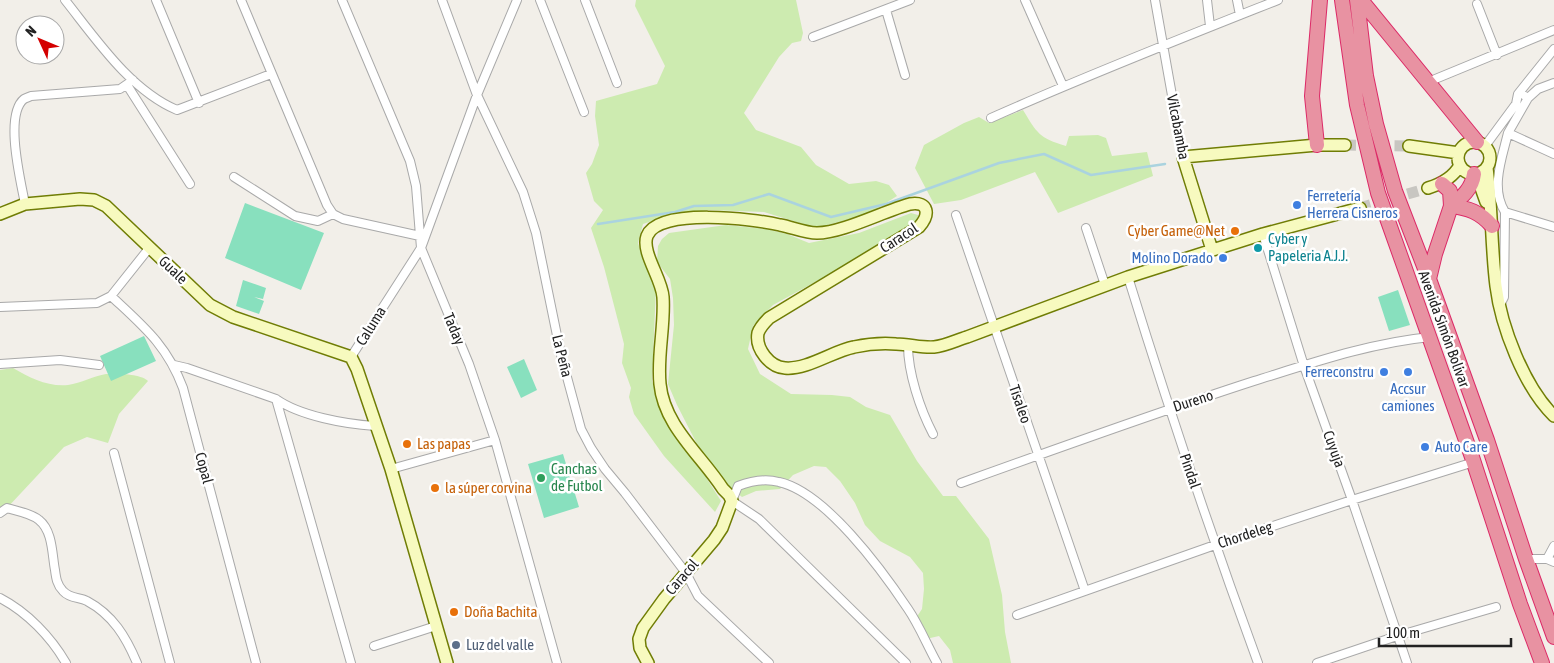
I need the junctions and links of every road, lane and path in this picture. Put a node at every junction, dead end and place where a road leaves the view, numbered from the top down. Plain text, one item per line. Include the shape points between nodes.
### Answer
1 (65, 0) edge
2 (156, 0) edge
3 (241, 0) edge
4 (342, 0) edge
5 (442, 0) edge
6 (517, 0) edge
7 (540, 0) edge
8 (585, 0) edge
9 (910, 0) edge
10 (1025, 0) edge
11 (1155, 0) edge
12 (1207, 0) edge
13 (1237, 0) edge
14 (1278, 0) edge
15 (1320, 0) edge
16 (1342, 0) edge
17 (1357, 0) edge
18 (1361, 0) edge
19 (1477, 4) dead end
20 (886, 10) junction
21 (1240, 15) junction
22 (1210, 26) junction
23 (1554, 30) edge
24 (813, 37) dead end
25 (1162, 44) junction
26 (1554, 49) edge
27 (1497, 55) junction
28 (271, 74) junction
29 (905, 75) dead end
30 (1428, 82) junction
31 (130, 83) junction
32 (617, 83) dead end
33 (1554, 83) edge
34 (1063, 86) junction
35 (1518, 94) junction
36 (477, 95) junction
37 (1528, 98) junction
38 (199, 102) junction
39 (584, 112) dead end
40 (991, 118) dead end
41 (1508, 133) junction
42 (1481, 144) junction
43 (1317, 145) junction
44 (1345, 145) tunnel mouth
45 (1409, 146) tunnel mouth
46 (1459, 153) junction
47 (1554, 154) edge
48 (1182, 156) junction
49 (1460, 165) junction
50 (1479, 172) junction
51 (234, 177) dead end
52 (190, 184) dead end
53 (1442, 184) junction
54 (1428, 188) tunnel mouth
55 (25, 204) junction
56 (1451, 206) junction
57 (1360, 208) tunnel mouth
58 (1505, 212) junction
59 (0, 214) edge
60 (333, 214) junction
61 (956, 215) dead end
62 (1491, 220) junction
63 (1554, 227) edge
64 (1086, 228) dead end
65 (1263, 234) junction
66 (420, 236) junction
67 (150, 247) junction
68 (421, 248) junction
69 (1212, 250) junction
70 (1128, 277) junction
71 (1429, 279) junction
72 (1104, 286) junction
73 (111, 296) junction
74 (1500, 305) junction
75 (0, 307) edge
76 (994, 327) junction
77 (1430, 337) junction
78 (908, 345) junction
79 (351, 357) junction
80 (0, 364) edge
81 (99, 365) dead end
82 (174, 365) junction
83 (1304, 366) junction
84 (276, 399) junction
85 (1169, 408) junction
86 (1554, 416) edge
87 (375, 426) junction
88 (934, 434) dead end
89 (495, 440) junction
90 (114, 453) dead end
91 (1038, 456) junction
92 (1474, 462) junction
93 (391, 469) junction
94 (961, 483) dead end
95 (1352, 500) junction
96 (732, 501) junction
97 (0, 512) edge
98 (1215, 545) junction
99 (1554, 546) edge
100 (1526, 559) junction
101 (1550, 561) edge
102 (686, 572) junction
103 (1085, 591) junction
104 (0, 598) edge
105 (1496, 607) dead end
106 (1017, 615) dead end
107 (436, 626) junction
108 (1397, 636) junction
109 (1554, 637) edge
110 (374, 646) dead end
111 (66, 663) edge
112 (137, 663) edge
113 (170, 663) edge
114 (256, 663) edge
115 (351, 663) edge
116 (447, 663) edge
117 (556, 663) edge
118 (648, 663) edge
119 (770, 663) edge
120 (906, 663) edge
121 (937, 663) edge
122 (1258, 663) edge
123 (1317, 663) edge
124 (1407, 663) edge
125 (1542, 663) edge

1 - 31 street
2 - 38 street
3 - 28 street
4 - 66 street, Taday via 410,161 416,186
5 - 36 street, La Peña
6 - 36 street, Caluma
7 - 39 street
8 - 32 street
9 - 20 street
10 - 34 street
11 - 25 street, Vilcabamba
12 - 22 street
13 - 21 street
14 - 21 street
15 - 43 highway via 1312,96
16 - 77 highway, Avenida Simón Bolívar via 1357,105 1378,193
17 - 71 highway, Avenida Simón Bolívar via 1376,124 1395,191
18 - 30 highway
19 - 27 street
20 - 24 street
20 - 29 street
21 - 22 street
22 - 25 street
23 - 27 street
25 - 34 street
25 - 48 street, Vilcabamba
26 - 35 street
27 - 30 street
28 - 38 street
28 - 60 street
30 - 42 highway
31 - 38 street via 177,110
31 - 52 street
31 - 55 street via 120,89 31,96 24,100 19,106 14,134
33 - 37 street via 1538,89
34 - 40 street
35 - 37 street
35 - 42 street via 1516,104
36 - 68 street, Caluma
36 - 102 street, La Peña via 523,192 534,225 561,355 581,429 605,469
37 - 41 street
41 - 47 street
41 - 58 street via 1498,177 1499,195
42 - 46 street via 1466,144
42 - 50 street via 1490,154 1489,164
43 - 44 street
43 - 48 street
45 - 46 street
46 - 49 street
48 - 69 street, Vilcabamba
49 - 50 street via 1466,172
49 - 53 street
50 - 56 highway via 1468,190
50 - 62 street via 1491,197
51 - 60 street via 295,216 318,221
53 - 54 street
53 - 56 highway via 1450,191
55 - 59 street, Guale
55 - 67 street, Guale via 94,200 106,206
56 - 62 highway via 1472,210
56 - 71 highway
57 - 65 street, Caracol
58 - 63 street
58 - 74 street via 1504,297
60 - 66 street
61 - 76 street, Tisaleo
62 - 74 street
64 - 72 street
65 - 69 street, Caracol
65 - 83 street, Cuyuja
66 - 68 street, Taday
67 - 73 street
67 - 79 street, Guale via 210,305 222,312
68 - 79 street, Caluma
68 - 89 street, Taday via 469,364
69 - 70 street, Caracol
70 - 72 street, Caracol
70 - 85 street, Pindal
71 - 100 highway, Avenida Simón Bolívar
72 - 76 street, Caracol
73 - 75 street via 88,304
73 - 82 street, Copal via 152,334
74 - 86 street via 1522,369
76 - 78 street, Caracol via 934,347
76 - 91 street, Tisaleo
77 - 83 street, Dureno via 1391,342
77 - 92 highway, Avenida Simón Bolívar
78 - 88 street via 920,404
78 - 96 street, Caracol via 853,347 783,368 775,366 764,355 758,331 769,318 919,227 927,213 920,204 904,205 817,233 779,224 705,217 668,221 654,227 647,234 645,244 663,294 660,383 663,398 678,430
79 - 87 street, Caluma
80 - 81 street via 60,360
82 - 84 street
82 - 114 street, Copal via 183,388
83 - 85 street, Dureno
83 - 95 street, Cuyuja
84 - 87 street via 299,411 350,424
84 - 115 street
85 - 91 street, Dureno
85 - 98 street, Pindal
87 - 93 street, Caluma
89 - 93 street
89 - 117 street, Taday
90 - 113 street
91 - 94 street, Dureno
91 - 103 street, Tisaleo
92 - 95 street, Chordeleg
92 - 125 highway, Avenida Simón Bolívar
93 - 107 street, Caluma
95 - 98 street, Chordeleg
95 - 108 street, Cuyuja
96 - 102 street, Caracol via 722,528
96 - 120 street via 759,519
96 - 121 street via 738,486 755,480 779,482 820,504 855,538 909,610
97 - 112 street via 7,508 40,520 49,533 60,587 74,598 94,605 116,624
98 - 103 street, Chordeleg
98 - 122 street, Pindal
99 - 101 street
100 - 101 street
100 - 109 highway, Avenida Simón Bolívar
102 - 118 street, Caracol via 643,628 640,648
102 - 119 street, La Peña via 698,596
103 - 106 street, Chordeleg
104 - 111 street via 43,631
105 - 108 street
107 - 110 street
107 - 116 street, Caluma
108 - 123 street
108 - 124 street, Cuyuja

